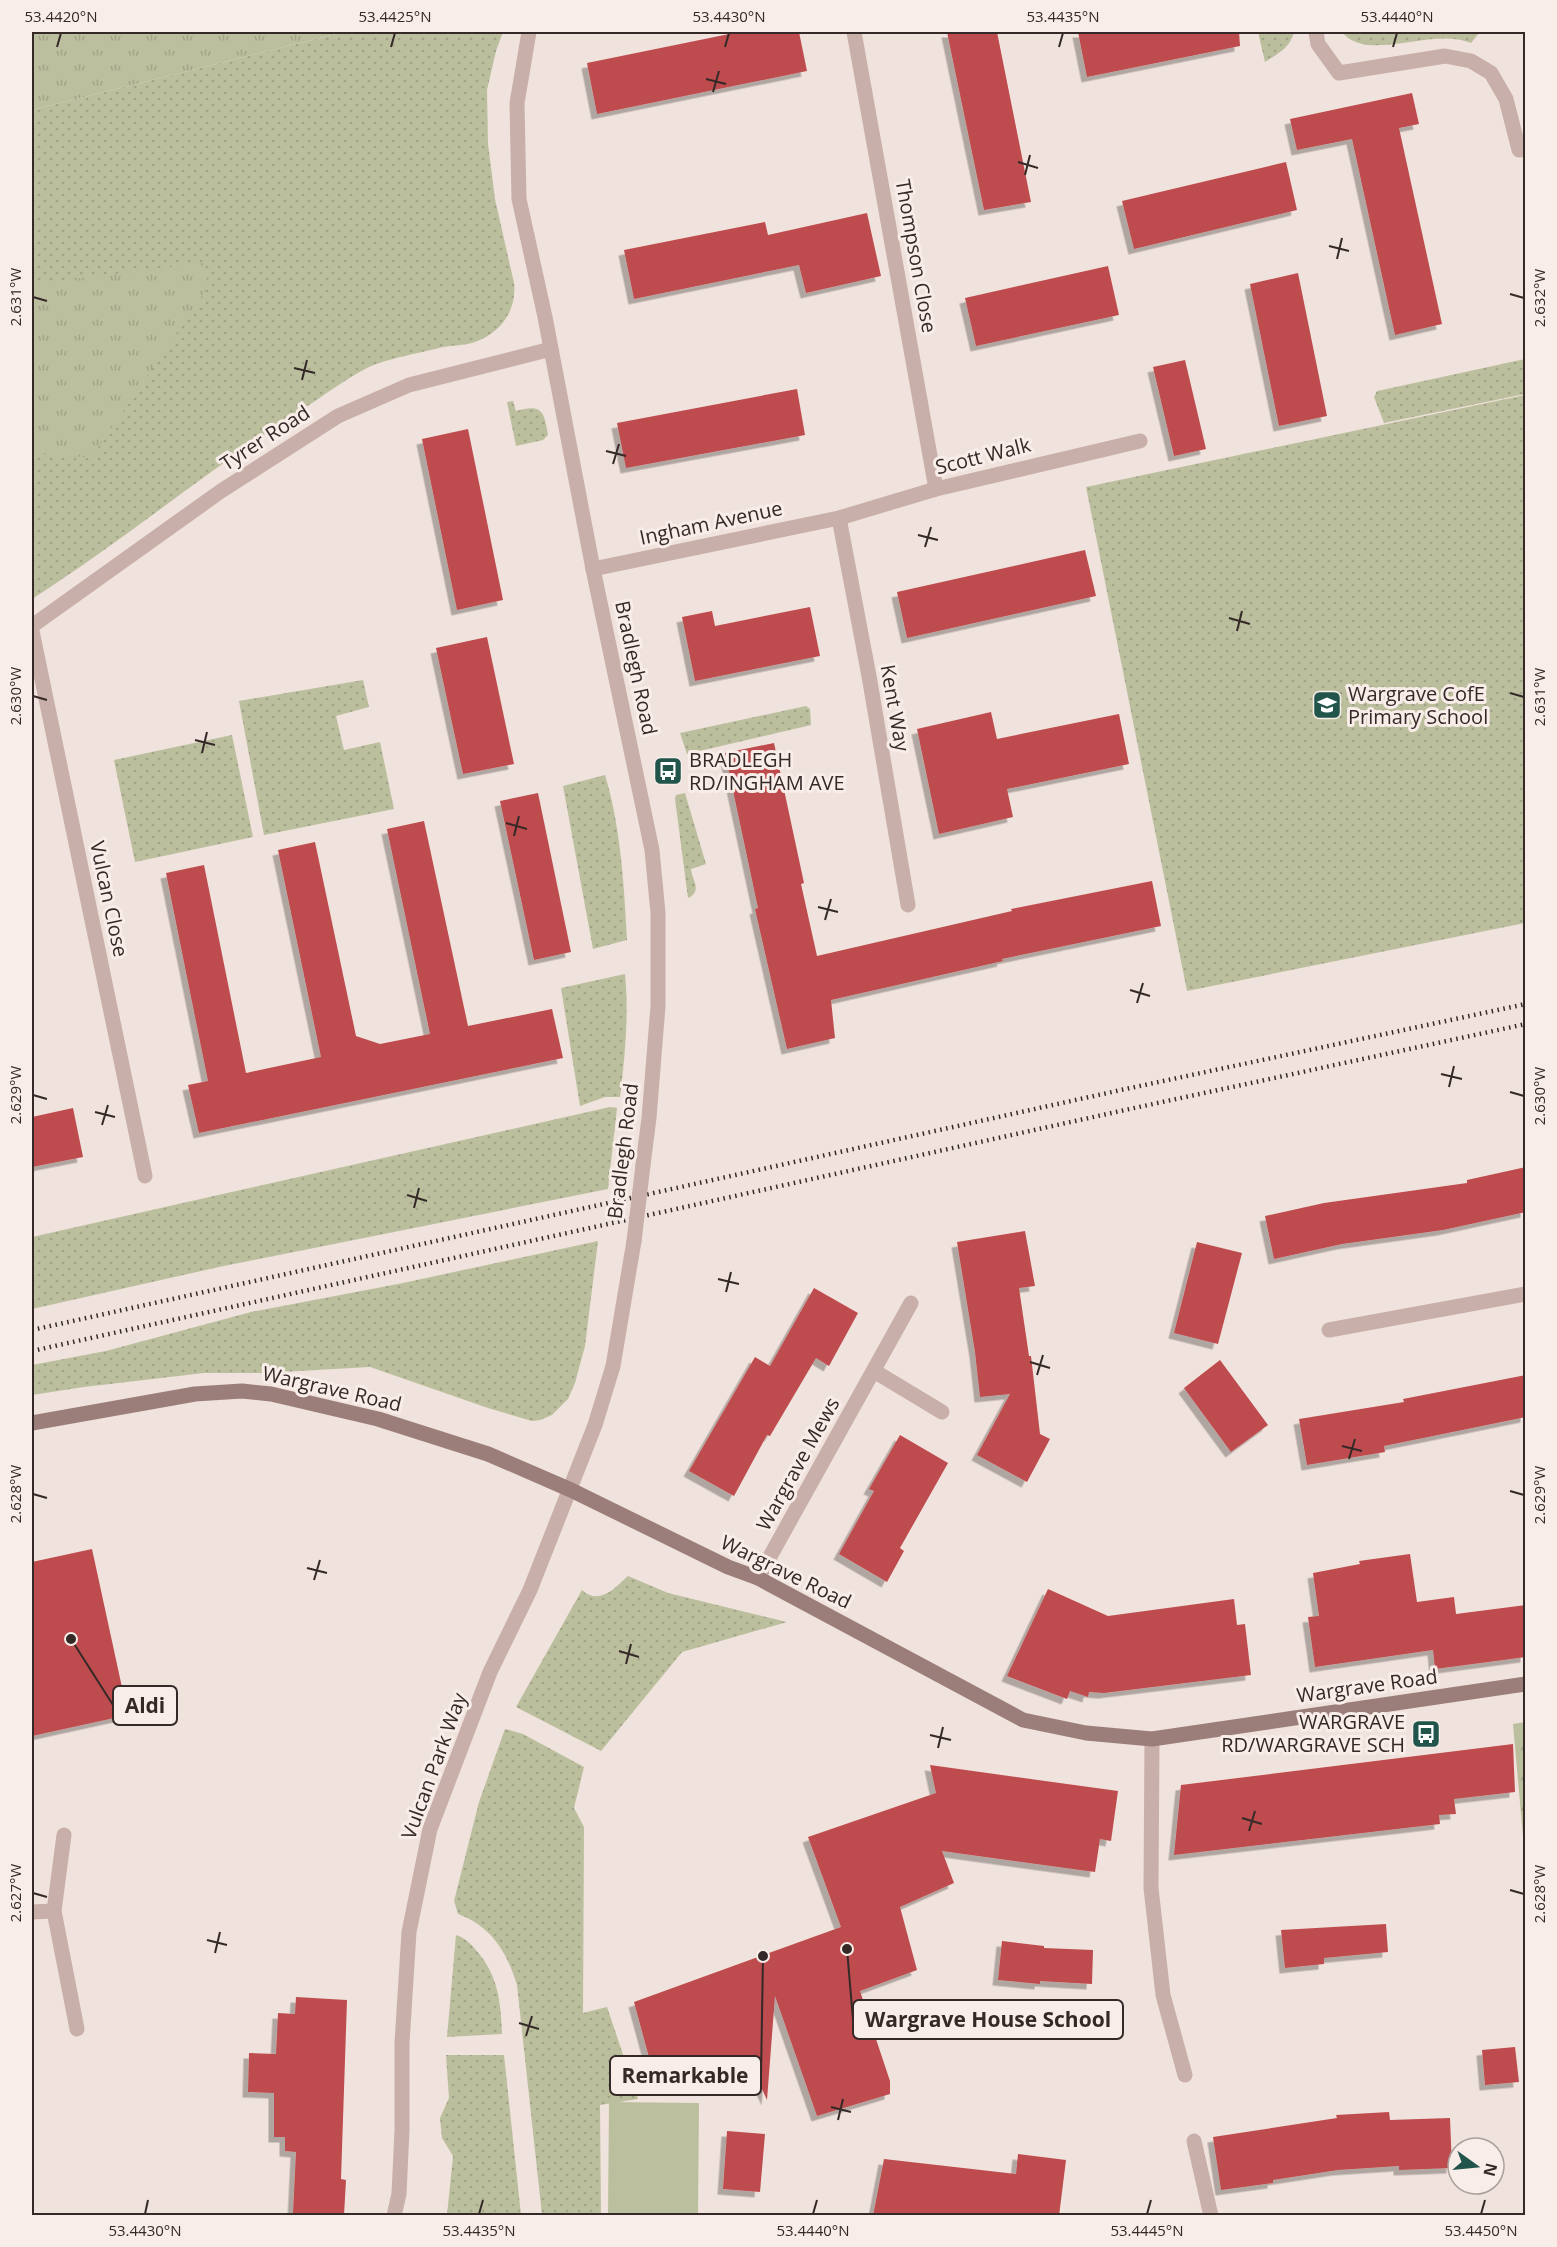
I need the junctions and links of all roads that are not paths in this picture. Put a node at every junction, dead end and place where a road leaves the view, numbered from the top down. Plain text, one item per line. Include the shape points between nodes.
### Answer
1 (529, 32) edge
2 (854, 32) edge
3 (1316, 32) edge
4 (1526, 149) edge
5 (551, 348) junction
6 (1140, 441) dead end
7 (936, 489) junction
8 (839, 518) junction
9 (593, 569) junction
10 (32, 626) edge
11 (32, 631) edge
12 (908, 905) dead end
13 (145, 1176) dead end
14 (1526, 1294) edge
15 (911, 1303) dead end
16 (1329, 1330) dead end
17 (874, 1371) junction
18 (942, 1412) dead end
19 (32, 1423) edge
20 (571, 1490) junction
21 (758, 1578) junction
22 (1526, 1684) edge
23 (1152, 1739) junction
24 (64, 1835) dead end
25 (54, 1911) junction
26 (32, 1912) edge
27 (77, 2029) dead end
28 (1185, 2075) dead end
29 (1194, 2141) dead end
30 (394, 2216) edge
31 (1211, 2216) edge

1 - 5 street, Bradlegh Road via 517,103 519,199
2 - 7 street, Thompson Close
3 - 4 street via 1318,44 1339,73 1445,56 1471,61 1493,75 1506,99 1519,150
5 - 9 street, Bradlegh Road
5 - 10 street, Tyrer Road via 409,385 338,416 221,491
6 - 7 street, Scott Walk
7 - 8 street, Scott Walk
8 - 9 street, Ingham Avenue
8 - 12 street, Kent Way
9 - 20 street, Bradlegh Road, bridge via 652,850 658,913 658,1006 634,1241 613,1366
11 - 13 street, Vulcan Close
14 - 16 street
15 - 17 street, Wargrave Mews
17 - 18 street
17 - 21 street, Wargrave Mews
19 - 20 street, Wargrave Road via 195,1395 242,1391 272,1394 378,1419 466,1447
20 - 21 street, Wargrave Road
20 - 30 street, Vulcan Park Way via 530,1590 490,1672 430,1829 409,1932 399,2194
21 - 23 street, Wargrave Road via 1023,1720 1086,1733
22 - 23 street, Wargrave Road
23 - 28 street via 1151,1888 1163,1995
24 - 25 street
25 - 26 street
25 - 27 street
29 - 31 street

